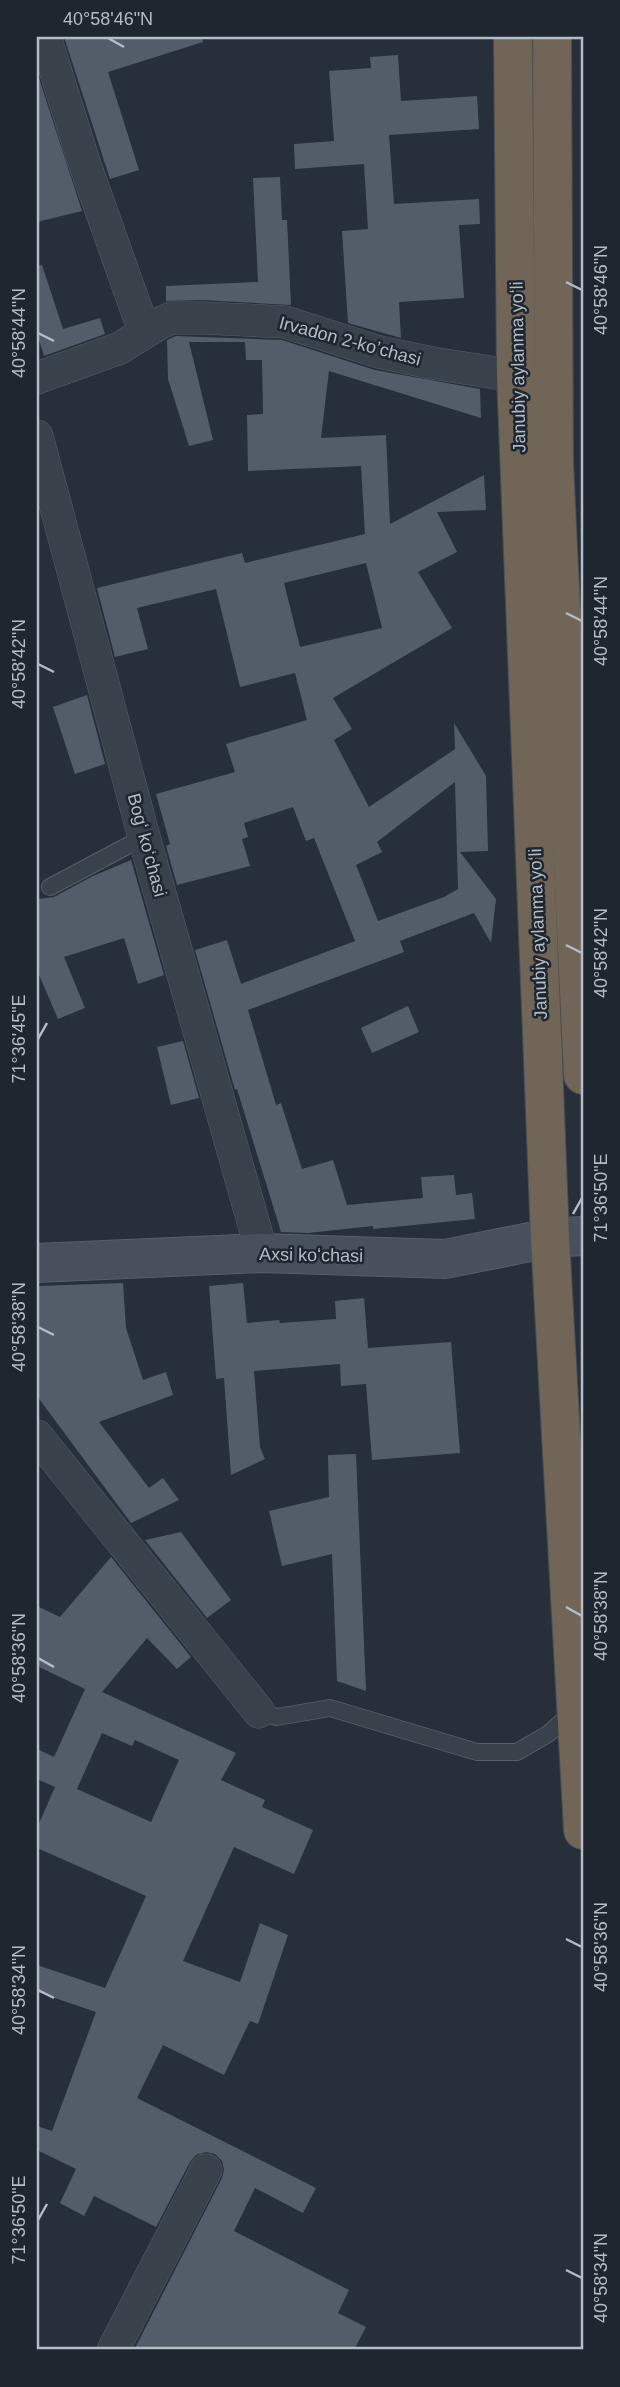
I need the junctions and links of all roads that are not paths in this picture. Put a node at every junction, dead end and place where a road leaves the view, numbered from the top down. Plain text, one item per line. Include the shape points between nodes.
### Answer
1 (45, 37) edge
2 (513, 37) edge
3 (552, 37) edge
4 (144, 331) junction
5 (516, 376) junction
6 (37, 378) edge
7 (37, 436) edge
8 (577, 778) edge
9 (144, 837) junction
10 (50, 887) dead end
11 (583, 1076) edge
12 (567, 1237) edge
13 (262, 1253) junction
14 (37, 1264) edge
15 (37, 1436) edge
16 (576, 1709) junction
17 (259, 1712) joint
18 (583, 1830) edge
19 (206, 2170) dead end
20 (113, 2350) edge

1 - 4 street
2 - 5 highway, Janubiy aylanma yoʻli
3 - 8 highway, Janubiy aylanma yoʻli via 554,462
4 - 5 street, Irvadon 2-koʼchasi via 172,318 285,322 379,352
4 - 6 street, Irvadon 2-koʼchasi via 120,348
5 - 12 highway, Janubiy aylanma yoʻli
7 - 9 street, Bogʻ koʻchasi
8 - 11 highway, Janubiy aylanma yoʻli
9 - 10 lane
9 - 13 street, Bogʻ koʻchasi
12 - 13 street, Axsi koʻchasi via 445,1259
12 - 16 highway, Janubiy aylanma yoʻli
13 - 14 street, Axsi koʻchasi
15 - 17 street
16 - 17 lane via 548,1734 517,1752 477,1752 330,1708 277,1717
16 - 18 highway, Janubiy aylanma yoʻli
19 - 20 street

